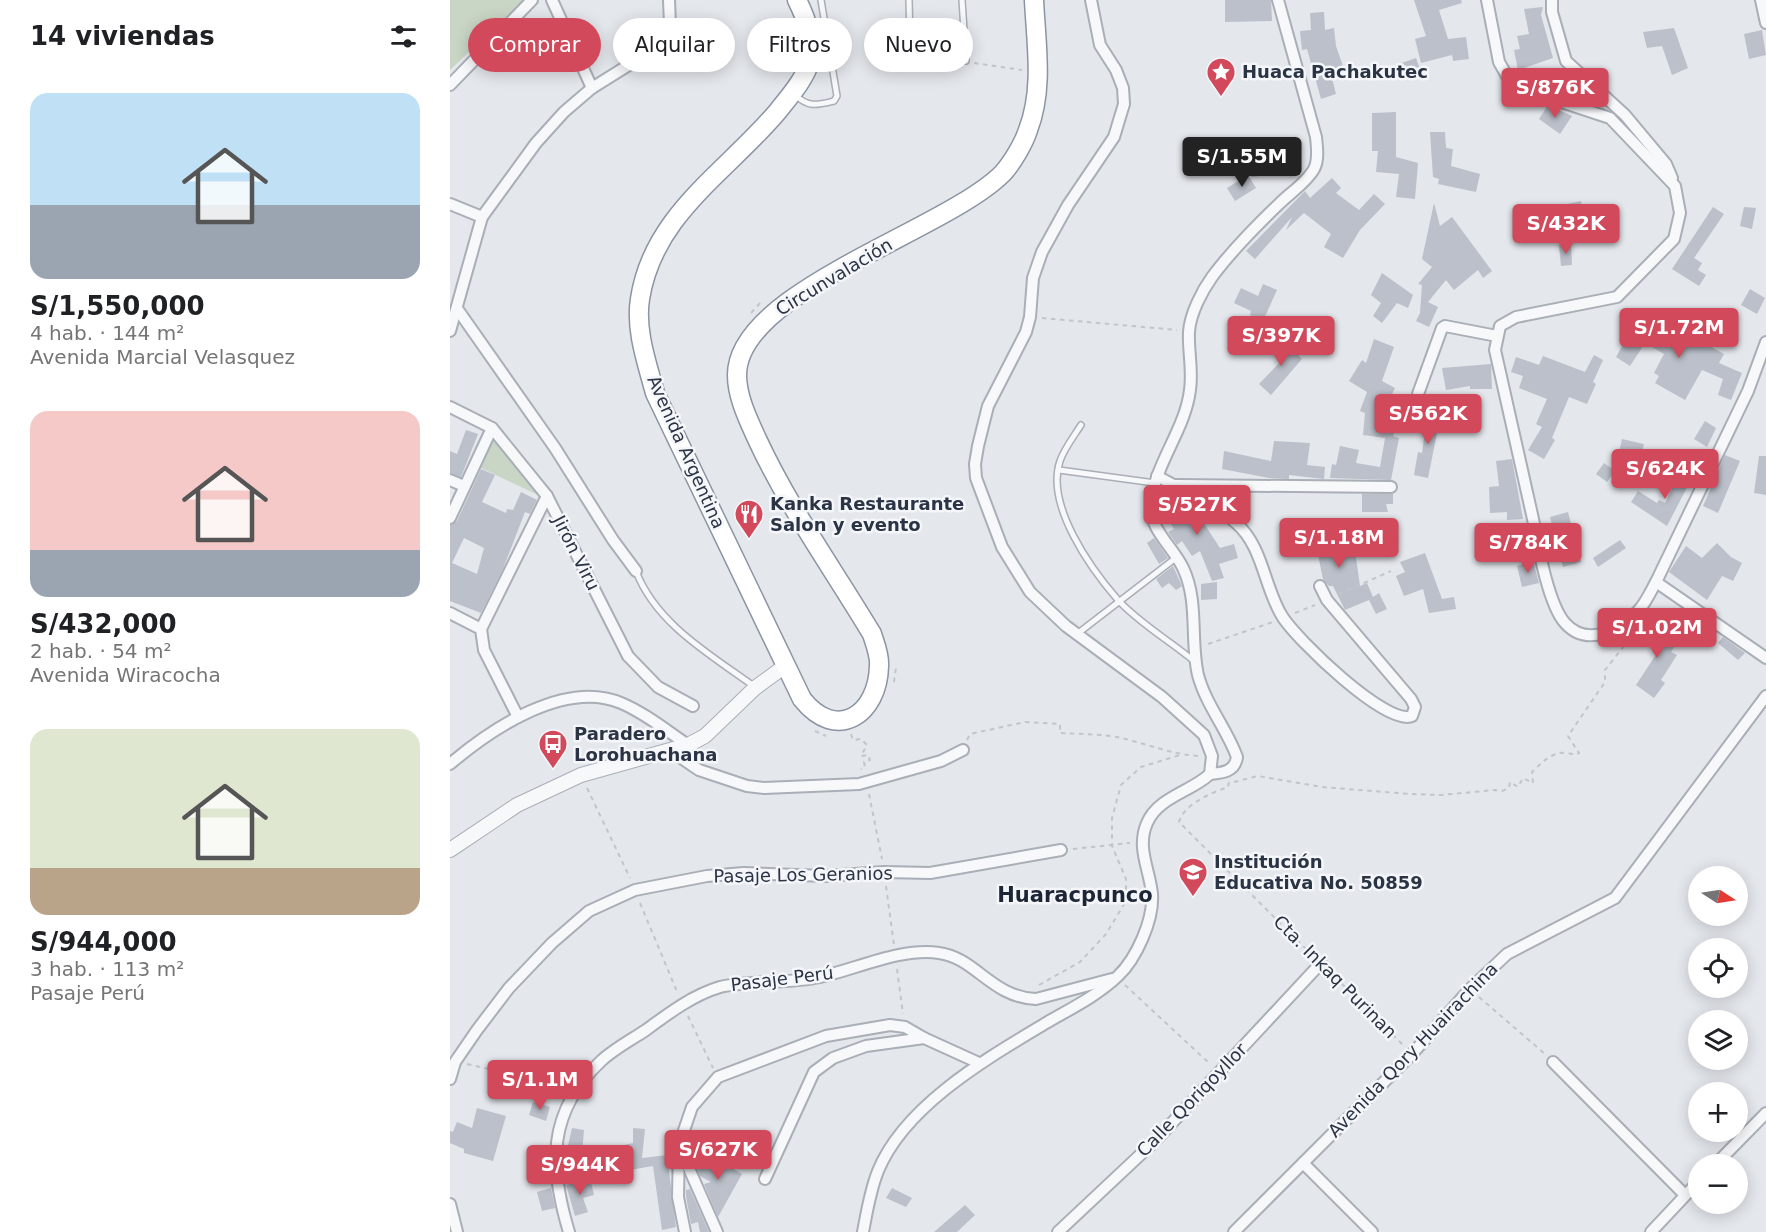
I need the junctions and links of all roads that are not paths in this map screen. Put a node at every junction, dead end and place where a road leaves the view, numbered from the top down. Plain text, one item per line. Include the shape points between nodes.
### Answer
1 (532, 0) edge
2 (552, 0) edge
3 (669, 0) edge
4 (797, 0) edge
5 (821, 0) edge
6 (909, 0) edge
7 (962, 0) edge
8 (1034, 0) edge
9 (1091, 0) edge
10 (1278, 0) edge
11 (1487, 0) edge
12 (1552, 0) edge
13 (1761, 0) edge
14 (1766, 22) edge
15 (450, 85) edge
16 (592, 88) junction
17 (793, 93) junction
18 (1675, 186) junction
19 (450, 204) edge
20 (482, 217) junction
21 (454, 309) edge
22 (450, 331) edge
23 (1497, 336) junction
24 (1766, 342) edge
25 (1418, 394) dead end
26 (450, 407) edge
27 (1081, 425) dead end
28 (492, 428) junction
29 (1059, 470) junction
30 (450, 480) edge
31 (1156, 480) junction
32 (1173, 485) junction
33 (464, 486) junction
34 (1391, 487) dead end
35 (547, 496) junction
36 (450, 518) edge
37 (1177, 557) junction
38 (636, 571) joint
39 (1656, 582) junction
40 (1320, 586) dead end
41 (1119, 601) junction
42 (450, 613) edge
43 (481, 629) junction
44 (1077, 634) junction
45 (1766, 658) edge
46 (1195, 662) junction
47 (785, 666) junction
48 (755, 688) junction
49 (1766, 696) edge
50 (693, 706) dead end
51 (518, 717) junction
52 (688, 745) junction
53 (963, 750) road end
54 (670, 751) junction
55 (450, 765) edge
56 (1210, 774) junction
57 (450, 850) edge
58 (1061, 850) road end
59 (1321, 963) road end
60 (1117, 977) junction
61 (924, 1038) junction
62 (1553, 1062) road end
63 (979, 1063) junction
64 (450, 1079) edge
65 (1766, 1113) edge
66 (679, 1145) junction
67 (1726, 1154) edge
68 (1303, 1163) junction
69 (765, 1179) dead end
70 (1688, 1192) edge
71 (1685, 1195) junction
72 (450, 1204) edge
73 (457, 1232) edge
74 (569, 1232) edge
75 (685, 1232) edge
76 (717, 1232) edge
77 (863, 1232) edge
78 (1058, 1232) edge
79 (1234, 1232) edge
80 (1372, 1232) edge
81 (1651, 1232) edge

1 - 15 street
2 - 16 street
3 - 16 street via 670,25 656,48
4 - 17 highway, Avenida Argentina via 811,37 810,62
5 - 17 lane via 837,96 834,101 813,106
6 - 7 lane via 910,42 915,50 966,61
8 - 47 highway, Circunvalación via 1038,74 1035,109 1028,133 1003,172 960,206 783,303 757,327 743,347 737,374 744,410 775,478 872,634 879,664 878,681 866,708 839,722 824,719 807,705
9 - 44 street via 1100,45 1116,70 1124,104 1114,137 1042,252 1020,348 988,406 976,455 976,478 1002,547 1030,592
10 - 31 street via 1316,137 1317,160 1307,177 1243,238 1211,279 1189,331 1193,365 1185,416
11 - 18 street via 1499,62 1519,88 1610,118
12 - 18 street via 1566,61 1625,115 1666,164
13 - 14 street
16 - 20 street via 536,143
17 - 47 highway, Avenida Argentina via 674,219 650,259 640,300 642,343 655,393
18 - 23 street via 1680,213 1674,239 1617,297 1516,316 1500,326
19 - 20 street
20 - 21 street
21 - 22 street
21 - 38 street via 555,448
23 - 25 street via 1442,328
23 - 39 street via 1495,350 1557,610 1573,630 1592,636 1614,630 1640,609
24 - 39 street via 1748,392
26 - 28 street, Jirón Viru
27 - 29 lane via 1059,461
28 - 33 street
28 - 35 street, Jirón Viru
29 - 31 lane
29 - 41 lane via 1060,503 1074,540
30 - 33 street
31 - 32 street
31 - 37 street via 1150,509 1153,523
32 - 34 street
32 - 40 street via 1237,523 1261,561 1268,591 1283,619 1329,665 1368,701 1400,718 1412,716 1415,707 1411,699 1327,600
33 - 36 street
35 - 43 street
35 - 50 street, Jirón Viru via 628,656 658,687
37 - 41 lane
37 - 46 street via 1190,586
38 - 48 lane via 642,586 667,618 696,646
39 - 45 street
41 - 44 lane
41 - 46 lane
42 - 43 street
43 - 51 street via 484,650
44 - 56 street via 1162,697 1204,735 1212,756
46 - 56 street via 1202,688 1237,757 1227,772
47 - 48 street
48 - 52 street via 705,736
49 - 68 street, Avenida Qory Huairachina via 1615,898 1506,954
51 - 52 street via 554,701 596,697 620,703
51 - 55 street
52 - 54 street
53 - 54 street via 941,761 863,783 764,788 699,770
54 - 57 street via 581,775 517,805
56 - 60 street via 1152,814 1146,824 1142,851 1152,896 1150,912 1133,955
58 - 64 street, Pasaje Los Geranios via 930,873 744,873 635,890 589,911 552,943 509,988 455,1062
59 - 78 street, Calle Qoriqoyllor via 1156,1140
60 - 63 street
60 - 74 street, Pasaje Perú via 1036,999 1021,997 1001,991 961,961 940,953 895,956 818,978 721,987 682,1004 602,1060 562,1113 554,1169
61 - 63 street
61 - 66 street via 890,1025 826,1036 718,1077 692,1107
61 - 69 street via 866,1046 834,1058 814,1072
62 - 71 street
63 - 77 street via 923,1110 895,1142 879,1169
65 - 67 street
66 - 75 street via 678,1197
66 - 76 street
68 - 79 street, Avenida Qory Huairachina
68 - 80 street
70 - 71 street
71 - 81 street
72 - 73 street

